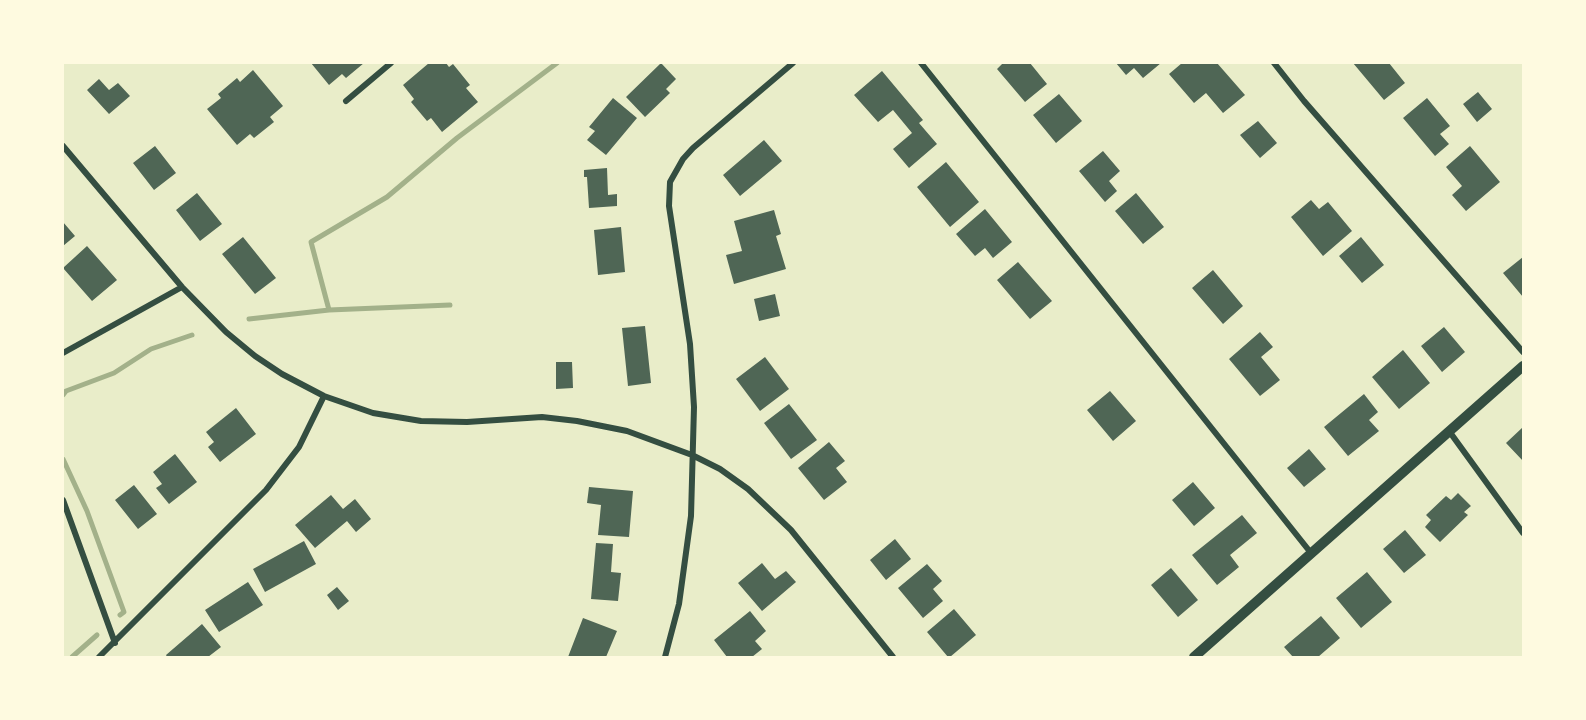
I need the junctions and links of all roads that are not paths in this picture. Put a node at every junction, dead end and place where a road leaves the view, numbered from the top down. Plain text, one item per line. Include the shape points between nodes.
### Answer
1 (391, 63) edge
2 (793, 63) edge
3 (921, 63) edge
4 (1274, 63) edge
5 (346, 101) dead end
6 (63, 146) edge
7 (182, 287) junction
8 (1523, 352) edge
9 (63, 353) edge
10 (1523, 366) edge
11 (324, 396) junction
12 (1449, 431) junction
13 (692, 455) junction
14 (63, 500) edge
15 (1523, 533) edge
16 (1311, 553) junction
17 (115, 643) junction
18 (99, 657) edge
19 (665, 657) edge
20 (893, 657) edge
21 (1194, 657) edge

1 - 5 street
2 - 13 street via 693,148 670,182 669,206 692,363
3 - 16 street
4 - 8 street
6 - 7 street
7 - 9 street
7 - 11 street via 255,356
10 - 12 street
11 - 13 street via 374,413 421,421 542,417 577,421 627,431
11 - 17 street via 299,447 266,490
12 - 15 street
12 - 16 street
13 - 19 street via 691,516 679,604
13 - 20 street via 748,489 791,530
14 - 17 street
16 - 21 street
17 - 18 street

